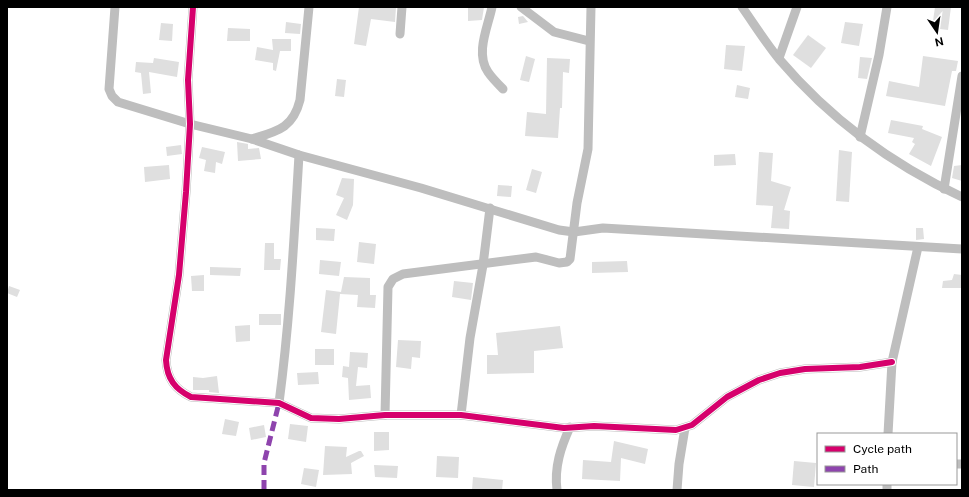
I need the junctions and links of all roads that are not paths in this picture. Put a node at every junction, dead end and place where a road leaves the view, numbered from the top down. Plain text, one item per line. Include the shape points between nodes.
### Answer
1 (115, 7) edge
2 (193, 7) edge
3 (309, 7) edge
4 (402, 7) edge
5 (492, 7) edge
6 (521, 7) edge
7 (591, 7) edge
8 (742, 7) edge
9 (797, 7) edge
10 (887, 7) edge
11 (400, 34) dead end
12 (589, 41) junction
13 (778, 58) junction
14 (962, 76) edge
15 (503, 89) dead end
16 (190, 124) junction
17 (860, 137) junction
18 (252, 140) junction
19 (299, 155) junction
20 (944, 189) junction
21 (962, 197) edge
22 (490, 208) junction
23 (574, 232) junction
24 (918, 247) junction
25 (962, 249) edge
26 (483, 265) junction
27 (892, 362) junction
28 (279, 402) junction
29 (386, 415) junction
30 (461, 415) junction
31 (570, 427) junction
32 (685, 428) junction
33 (888, 433) edge
34 (557, 490) edge
35 (677, 490) edge

1 - 16 street via 109,89 112,96 118,102
2 - 16 street via 188,80
3 - 18 street via 296,113 289,124 276,132
4 - 11 street
5 - 15 street via 482,52 483,60 487,71
6 - 12 street via 554,32
7 - 12 street
8 - 13 street
9 - 13 street
10 - 17 street
12 - 23 street via 588,149
13 - 17 street via 825,108
14 - 20 street
16 - 18 street
16 - 28 street via 179,275 166,360 168,374 176,388 191,397
17 - 20 street via 897,164
18 - 19 street
19 - 22 street
19 - 28 street via 287,343
20 - 21 street
22 - 23 street via 559,230
22 - 26 street
23 - 24 street via 604,228
23 - 26 street via 570,259 567,262 559,263 536,257
24 - 25 street
24 - 27 street
26 - 29 street via 402,274 393,279 388,287
26 - 30 street via 470,338
27 - 32 street via 780,373 758,380 727,397
27 - 33 street
28 - 29 street via 311,418 339,419
29 - 30 street
30 - 31 street
31 - 32 street via 668,430
31 - 34 street via 556,469
32 - 35 street

